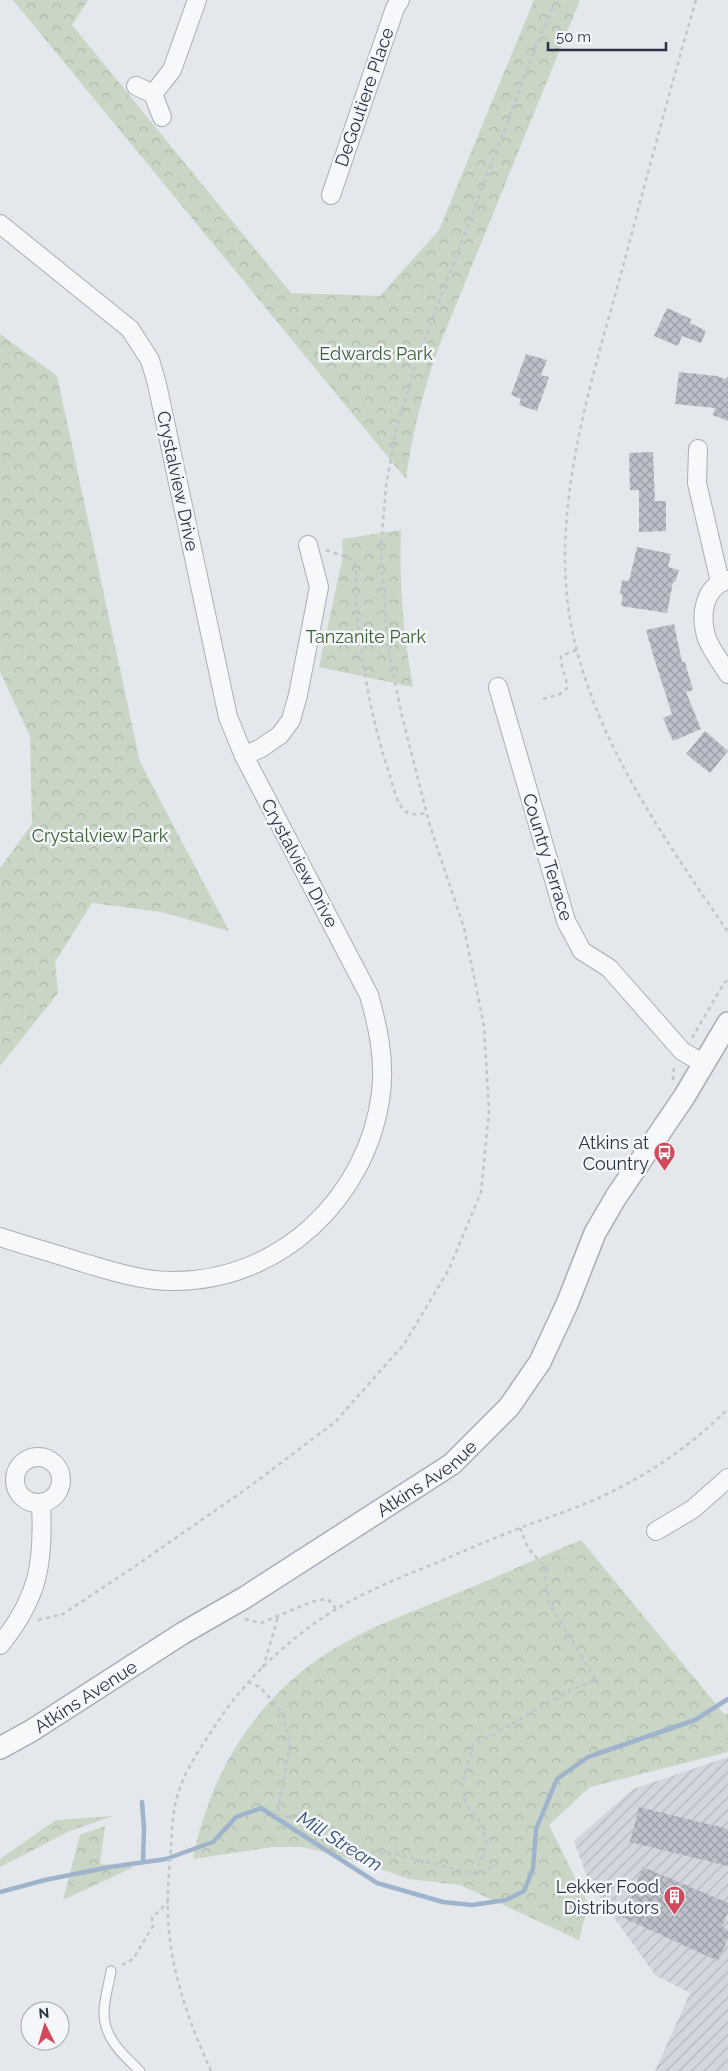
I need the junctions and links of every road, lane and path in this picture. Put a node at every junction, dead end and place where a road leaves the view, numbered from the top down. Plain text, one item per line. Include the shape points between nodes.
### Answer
1 (197, 0) edge
2 (400, 0) edge
3 (556, 0) edge
4 (696, 0) edge
5 (136, 86) dead end
6 (153, 94) junction
7 (162, 117) dead end
8 (331, 195) dead end
9 (0, 224) edge
10 (698, 449) dead end
11 (391, 460) dead end
12 (308, 545) joint
13 (724, 581) edge
14 (576, 650) junction
15 (728, 674) edge
16 (498, 687) dead end
17 (543, 698) dead end
18 (244, 756) junction
19 (427, 813) dead end
20 (728, 932) edge
21 (728, 980) edge
22 (728, 1023) edge
23 (689, 1042) dead end
24 (704, 1064) junction
25 (0, 1237) edge
26 (728, 1409) edge
27 (728, 1478) edge
28 (41, 1503) dead end
29 (520, 1528) junction
30 (656, 1531) dead end
31 (278, 1617) dead end
32 (0, 1645) edge
33 (263, 1668) junction
34 (248, 1682) junction
35 (0, 1748) edge
36 (496, 1865) dead end
37 (475, 1874) junction
38 (168, 1902) junction
39 (112, 1971) joint
40 (140, 2071) edge
41 (211, 2071) edge

1 - 6 street via 172,70
2 - 8 street, DeGoutiere Place
3 - 11 path via 417,360 397,426
4 - 14 path via 576,452 564,574
5 - 6 street
6 - 7 street
9 - 18 street, Crystalview Drive via 130,329 150,360 160,394 228,717
10 - 13 street via 697,483
12 - 18 street via 319,587 291,720 280,735
12 - 19 path via 354,560 365,677 377,736 397,798 405,811 414,815
13 - 15 street via 708,593 703,614 706,637
14 - 17 path via 561,656 567,688 560,694
14 - 20 path via 615,750 673,850
16 - 24 street, Country Terrace via 566,921 582,951 609,968 682,1051
18 - 25 street, Crystalview Drive via 369,995 378,1028 381,1092 372,1133 360,1164 338,1199 311,1228 256,1264 219,1276 172,1281 126,1276
21 - 23 path
22 - 24 street, Atkins Avenue
24 - 35 street, Atkins Avenue via 595,1233 540,1362 509,1407 452,1464 244,1598
26 - 29 path via 694,1440 648,1473 596,1500
27 - 30 street via 694,1509
28 - 32 street via 41,1553 33,1594 17,1624
29 - 33 path via 402,1576 355,1599 320,1620
29 - 37 path via 528,1548 544,1566 549,1603 596,1680 573,1689 473,1746 462,1784 466,1805 482,1824 487,1845
31 - 33 path
33 - 34 path
34 - 37 path via 260,1686 282,1712 290,1743 277,1816 305,1818 362,1851 396,1854
34 - 38 path via 209,1735 178,1793
36 - 37 path
38 - 39 path via 152,1918 153,1926 132,1959
38 - 41 path via 180,1993
39 - 40 lane via 104,2012 106,2024 119,2050

